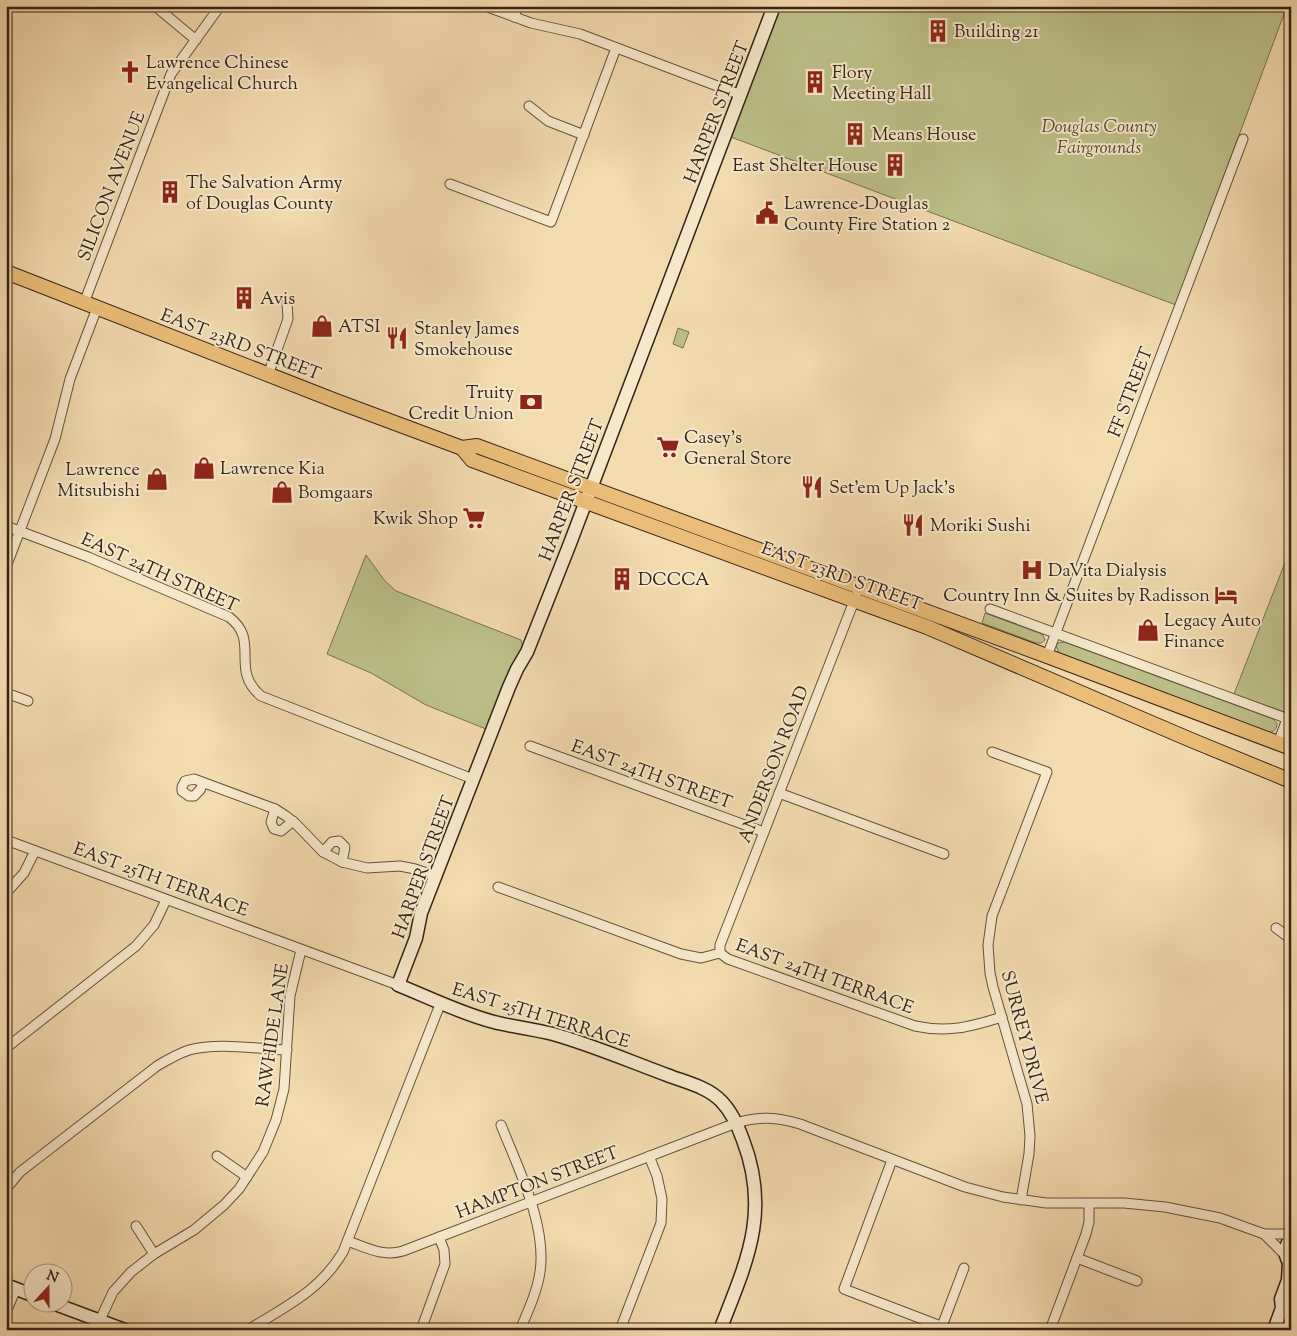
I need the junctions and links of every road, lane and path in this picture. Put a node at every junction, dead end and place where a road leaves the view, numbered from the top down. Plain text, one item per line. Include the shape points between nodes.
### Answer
1 (155, 6) edge
2 (220, 6) edge
3 (485, 6) edge
4 (518, 6) edge
5 (774, 6) edge
6 (514, 17) junction
7 (196, 40) junction
8 (616, 48) junction
9 (741, 95) junction
10 (529, 106) dead end
11 (584, 135) junction
12 (1243, 139) dead end
13 (450, 184) dead end
14 (6, 272) edge
15 (287, 302) dead end
16 (84, 303) junction
17 (97, 308) junction
18 (268, 375) junction
19 (462, 448) junction
20 (591, 488) junction
21 (586, 502) junction
22 (6, 526) edge
23 (20, 531) junction
24 (6, 567) edge
25 (859, 587) junction
26 (854, 601) junction
27 (990, 609) dead end
28 (1055, 633) junction
29 (1047, 656) junction
30 (1026, 669) junction
31 (6, 693) edge
32 (1160, 698) junction
33 (28, 701) dead end
34 (1289, 719) edge
35 (530, 746) dead end
36 (1284, 746) edge
37 (992, 752) dead end
38 (473, 779) junction
39 (1291, 781) edge
40 (203, 782) dead end
41 (779, 793) junction
42 (275, 809) junction
43 (293, 821) junction
44 (764, 832) junction
45 (6, 840) edge
46 (35, 851) junction
47 (323, 852) junction
48 (944, 854) dead end
49 (342, 862) junction
50 (436, 876) junction
51 (498, 887) dead end
52 (6, 893) edge
53 (166, 900) junction
54 (1276, 928) dead end
55 (1291, 939) edge
56 (302, 950) junction
57 (720, 953) junction
58 (398, 986) junction
59 (441, 1002) junction
60 (1002, 1017) junction
61 (6, 1048) edge
62 (287, 1050) junction
63 (736, 1123) junction
64 (501, 1125) dead end
65 (217, 1156) dead end
66 (649, 1156) junction
67 (892, 1160) junction
68 (247, 1177) junction
69 (6, 1188) edge
70 (1021, 1200) junction
71 (530, 1202) junction
72 (1089, 1204) junction
73 (136, 1226) dead end
74 (1264, 1234) junction
75 (1291, 1236) edge
76 (439, 1237) junction
77 (348, 1241) junction
78 (154, 1254) junction
79 (1077, 1258) junction
80 (1288, 1261) edge
81 (964, 1268) dead end
82 (1137, 1281) dead end
83 (11, 1287) edge
84 (1287, 1304) edge
85 (72, 1310) edge
86 (6, 1312) edge
87 (100, 1320) junction
88 (947, 1328) edge
89 (125, 1330) edge
90 (248, 1330) edge
91 (421, 1330) edge
92 (520, 1330) edge
93 (620, 1330) edge
94 (720, 1330) edge
95 (1050, 1330) edge
96 (1274, 1330) edge

1 - 7 street
2 - 7 street, SILICON AVENUE
3 - 6 street
4 - 6 street
5 - 9 street, HARPER STREET
6 - 8 street via 580,34
7 - 16 street, SILICON AVENUE via 171,74
8 - 9 street
8 - 11 street
9 - 20 street, HARPER STREET
10 - 11 street via 548,121
11 - 13 street via 551,222
12 - 28 street, FF STREET
14 - 16 main road, EAST 23RD STREET
15 - 18 street via 288,319
16 - 17 main road, EAST 23RD STREET
17 - 18 main road, EAST 23RD STREET
17 - 23 street via 70,378 56,439
18 - 19 main road, EAST 23RD STREET
19 - 20 main road, EAST 23RD STREET via 477,446
19 - 21 main road, EAST 23RD STREET via 472,460
20 - 21 street, HARPER STREET
20 - 25 main road, EAST 23RD STREET
21 - 26 main road, EAST 23RD STREET
21 - 38 street, HARPER STREET
22 - 23 street, EAST 24TH STREET
23 - 24 street
23 - 38 street, EAST 24TH STREET via 228,617 241,629 245,641 246,676 262,696
25 - 26 street, ANDERSON ROAD
25 - 29 main road, EAST 23RD STREET
26 - 30 main road, EAST 23RD STREET via 955,638
26 - 41 street, ANDERSON ROAD
27 - 28 street
28 - 29 street, FF STREET
28 - 34 street
29 - 32 main road, EAST 23RD STREET
30 - 32 main road via 1031,663 1038,663 1137,697
30 - 39 main road, EAST 23RD STREET
31 - 33 street
32 - 36 main road, EAST 23RD STREET
34 - 36 street
35 - 44 street, EAST 24TH STREET
37 - 60 street, SURREY DRIVE via 1047,772 995,905 989,931 990,973
38 - 50 street, HARPER STREET
40 - 42 street
41 - 44 street, ANDERSON ROAD
41 - 48 street
42 - 43 street
42 - 43 street via 271,822 274,829 281,831
43 - 47 street
44 - 57 street, ANDERSON ROAD via 720,945
45 - 46 street, EAST 25TH TERRACE
46 - 52 street via 24,873
46 - 53 street, EAST 25TH TERRACE
47 - 49 street
47 - 49 street via 332,842 339,841 345,850
49 - 50 street via 367,868 400,866
50 - 58 street, HARPER STREET
51 - 57 street, EAST 24TH TERRACE via 681,954 701,958
53 - 56 street, EAST 25TH TERRACE
53 - 61 street via 154,925 136,946
54 - 55 street
56 - 58 street, EAST 25TH TERRACE
56 - 62 street, RAWHIDE LANE via 290,996
57 - 60 street, EAST 24TH TERRACE via 728,959 915,1026 958,1029
58 - 59 street, EAST 25TH TERRACE
59 - 63 street, EAST 25TH TERRACE via 493,1022 575,1041 700,1087 720,1099
59 - 77 street
60 - 70 street, SURREY DRIVE via 1024,1087 1029,1118 1029,1154
62 - 68 street, RAWHIDE LANE via 284,1089 276,1120
62 - 69 street via 215,1047 188,1050 173,1057 20,1172
63 - 66 street, HAMPTON STREET
63 - 67 street via 760,1117 790,1121
63 - 94 street, EAST 25TH TERRACE via 750,1162 755,1218 748,1255
64 - 71 street
65 - 68 street
66 - 71 street, HAMPTON STREET
66 - 93 street via 662,1199 661,1223
67 - 70 street via 965,1187
67 - 88 street via 844,1289
68 - 78 street, RAWHIDE LANE via 209,1219
70 - 72 street via 1046,1204
71 - 76 street, HAMPTON STREET
71 - 92 street via 539,1229 541,1260 538,1283
72 - 74 street via 1133,1203 1184,1210 1220,1218
72 - 79 street via 1089,1222
73 - 78 street
74 - 75 street
74 - 80 street
75 - 80 street via 1286,1248
76 - 77 street, HAMPTON STREET via 393,1254
76 - 91 street via 445,1264
77 - 90 street via 330,1271 311,1290
78 - 87 street, RAWHIDE LANE via 122,1281 106,1304
79 - 82 street
79 - 95 street
80 - 84 street via 1288,1280 1281,1299
81 - 88 street
83 - 86 street
84 - 96 street
85 - 87 street
87 - 89 street

